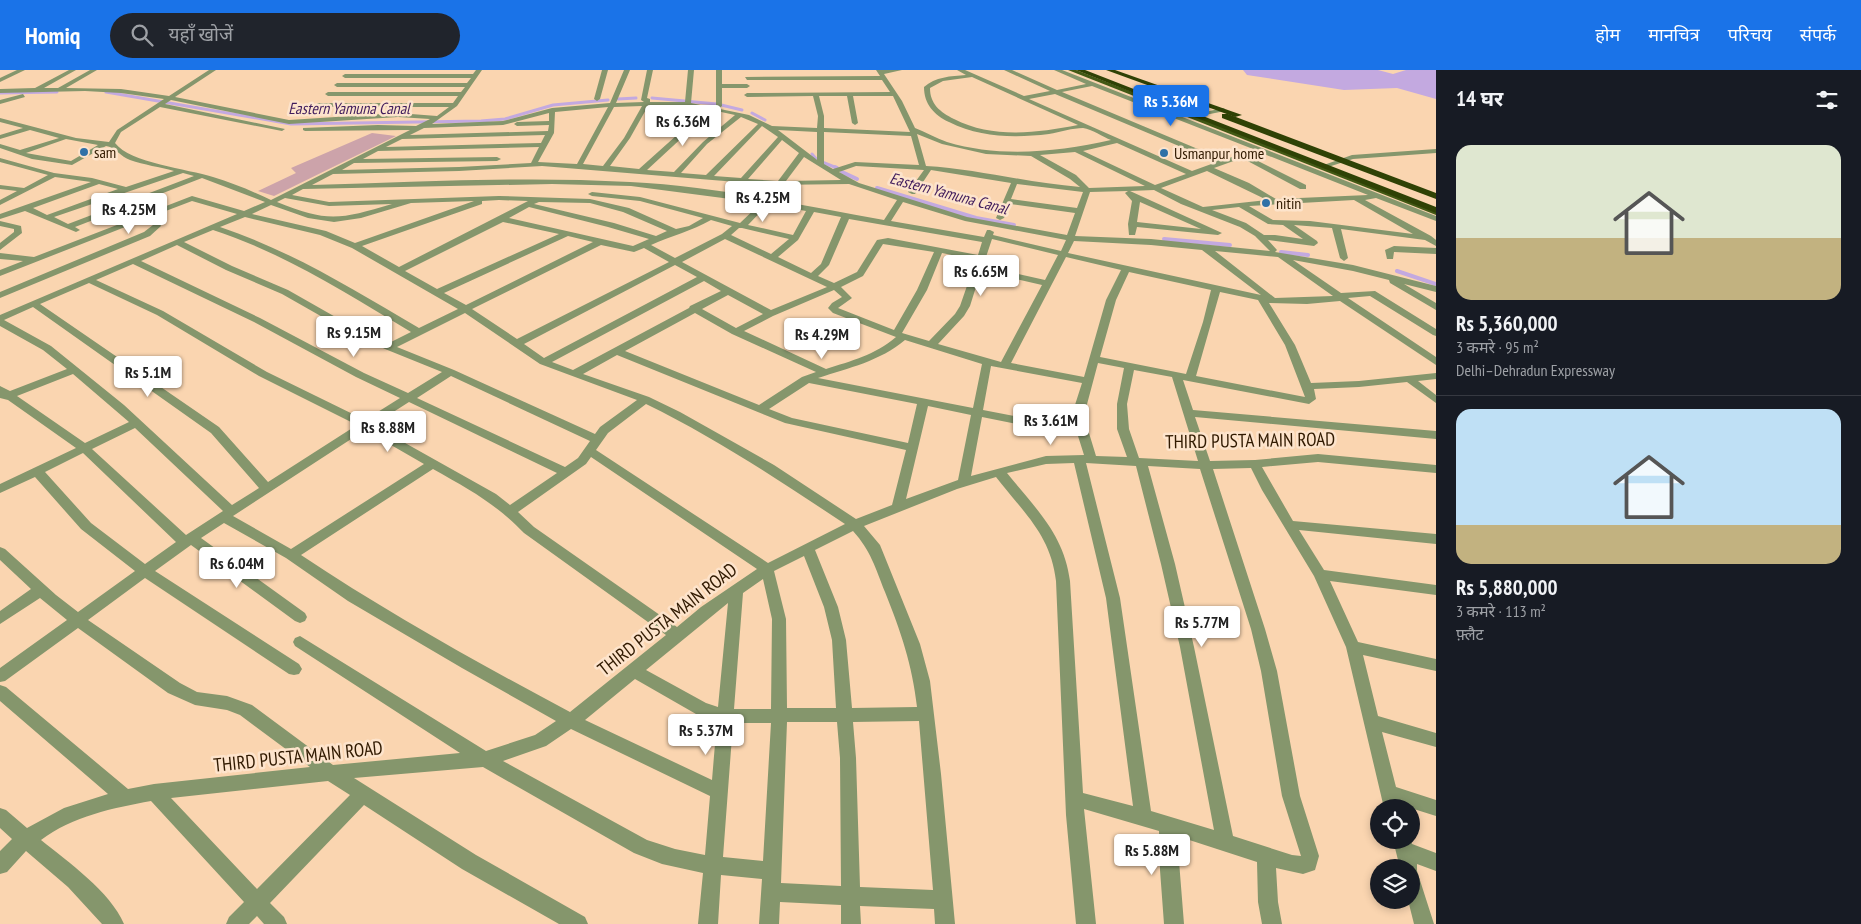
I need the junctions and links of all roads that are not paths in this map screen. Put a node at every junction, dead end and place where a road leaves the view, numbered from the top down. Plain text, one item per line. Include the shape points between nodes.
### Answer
1 (22, 70) edge
2 (73, 70) edge
3 (94, 70) edge
4 (213, 70) edge
5 (351, 70) edge
6 (479, 70) edge
7 (605, 70) edge
8 (626, 70) edge
9 (650, 70) edge
10 (690, 70) edge
11 (719, 70) edge
12 (746, 70) edge
13 (899, 70) edge
14 (960, 70) edge
15 (1007, 70) edge
16 (1057, 70) edge
17 (1071, 70) edge
18 (1079, 70) edge
19 (1088, 70) edge
20 (1104, 70) edge
21 (1109, 70) edge
22 (881, 74) edge
23 (972, 75) junction
24 (345, 76) junction
25 (475, 76) junction
26 (747, 78) junction
27 (0, 80) edge
28 (1092, 84) junction
29 (337, 85) junction
30 (468, 85) junction
31 (719, 86) junction
32 (747, 86) junction
33 (59, 90) junction
34 (0, 91) edge
35 (36, 91) junction
36 (1056, 92) junction
37 (328, 94) junction
38 (462, 94) junction
39 (850, 94) junction
40 (894, 94) junction
41 (816, 95) junction
42 (1024, 98) junction
43 (170, 99) junction
44 (597, 99) junction
45 (616, 100) junction
46 (646, 101) junction
47 (688, 101) junction
48 (0, 102) edge
49 (143, 102) dead end
50 (152, 103) dead end
51 (161, 104) junction
52 (454, 104) junction
53 (318, 105) junction
54 (717, 106) junction
55 (746, 108) junction
56 (552, 110) junction
57 (1223, 110) junction
58 (1195, 115) junction
59 (25, 117) dead end
60 (435, 119) junction
61 (0, 120) edge
62 (302, 122) junction
63 (503, 123) junction
64 (552, 123) junction
65 (762, 123) junction
66 (854, 123) dead end
67 (4, 124) edge
68 (39, 125) dead end
69 (420, 126) junction
70 (1085, 126) junction
71 (775, 128) junction
72 (27, 129) junction
73 (820, 129) junction
74 (913, 132) junction
75 (550, 133) junction
76 (0, 137) edge
77 (67, 137) junction
78 (399, 137) junction
79 (781, 137) junction
80 (1117, 141) junction
81 (105, 144) junction
82 (543, 144) junction
83 (113, 145) junction
84 (0, 146) edge
85 (1272, 146) junction
86 (376, 149) junction
87 (1258, 149) junction
88 (1076, 150) junction
89 (1436, 150) edge
90 (804, 151) junction
91 (20, 153) junction
92 (1032, 154) junction
93 (1240, 155) junction
94 (1350, 158) junction
95 (0, 159) edge
96 (349, 161) junction
97 (534, 161) junction
98 (820, 162) junction
99 (1223, 162) junction
100 (579, 166) junction
101 (1325, 166) junction
102 (604, 168) junction
103 (926, 168) junction
104 (1207, 168) junction
105 (835, 170) junction
106 (182, 171) junction
107 (641, 171) junction
108 (328, 172) junction
109 (676, 174) junction
110 (1192, 174) junction
111 (54, 175) junction
112 (202, 176) junction
113 (708, 177) junction
114 (742, 181) junction
115 (1015, 181) junction
116 (98, 182) junction
117 (850, 182) junction
118 (780, 183) junction
119 (0, 187) edge
120 (301, 187) junction
121 (1303, 187) dead end
122 (1154, 188) junction
123 (126, 189) junction
124 (26, 190) junction
125 (1087, 190) junction
126 (1125, 190) junction
127 (1436, 191) edge
128 (912, 192) dead end
129 (577, 193) dead end
130 (284, 196) junction
131 (1132, 196) junction
132 (1378, 196) junction
133 (1436, 196) edge
134 (486, 198) junction
135 (1356, 198) junction
136 (539, 199) junction
137 (901, 200) junction
138 (1007, 201) junction
139 (1275, 201) junction
140 (408, 202) junction
141 (766, 202) junction
142 (0, 203) edge
143 (270, 203) junction
144 (1239, 204) junction
145 (1436, 204) edge
146 (528, 205) junction
147 (26, 208) junction
148 (1200, 209) junction
149 (811, 210) junction
150 (1080, 211) junction
151 (1436, 211) edge
152 (244, 214) junction
153 (846, 216) junction
154 (1259, 216) junction
155 (0, 217) edge
156 (48, 217) junction
157 (143, 217) junction
158 (710, 217) junction
159 (502, 219) junction
160 (1436, 219) edge
161 (1231, 220) junction
162 (886, 222) junction
163 (997, 222) junction
164 (0, 223) edge
165 (1286, 223) junction
166 (1132, 224) junction
167 (69, 226) junction
168 (739, 226) junction
169 (1336, 226) junction
170 (212, 227) junction
171 (674, 231) junction
172 (566, 235) junction
173 (92, 236) junction
174 (725, 236) junction
175 (1072, 236) junction
176 (795, 238) junction
177 (987, 238) junction
178 (1132, 238) junction
179 (1262, 238) junction
180 (657, 239) junction
181 (1432, 240) edge
182 (177, 242) junction
183 (598, 243) junction
184 (645, 245) junction
185 (355, 246) junction
186 (0, 247) edge
187 (1204, 247) junction
188 (112, 248) junction
189 (939, 250) junction
190 (1436, 251) edge
191 (1275, 252) junction
192 (1064, 253) junction
193 (0, 256) edge
194 (1390, 257) dead end
195 (772, 258) junction
196 (1344, 258) dead end
197 (35, 259) junction
198 (135, 260) junction
199 (676, 261) junction
200 (979, 262) junction
201 (1126, 269) junction
202 (398, 271) junction
203 (0, 273) edge
204 (1382, 274) junction
205 (812, 276) junction
206 (705, 277) junction
207 (91, 281) junction
208 (1048, 284) junction
209 (1436, 284) edge
210 (836, 287) junction
211 (1216, 288) junction
212 (1436, 289) edge
213 (728, 291) junction
214 (436, 293) junction
215 (0, 295) edge
216 (1339, 297) junction
217 (1261, 298) junction
218 (1274, 301) junction
219 (34, 304) junction
220 (1436, 307) edge
221 (464, 308) junction
222 (693, 308) junction
223 (0, 310) edge
224 (13, 313) junction
225 (770, 314) junction
226 (0, 318) edge
227 (0, 322) edge
228 (418, 332) junction
229 (735, 332) junction
230 (1436, 333) edge
231 (899, 335) junction
232 (518, 343) junction
233 (931, 345) junction
234 (388, 348) junction
235 (617, 351) junction
236 (1094, 359) junction
237 (544, 362) junction
238 (987, 362) junction
239 (1436, 362) edge
240 (1004, 366) junction
241 (1129, 367) junction
242 (74, 370) junction
243 (450, 372) junction
244 (825, 372) junction
245 (574, 374) junction
246 (1436, 376) edge
247 (1177, 377) junction
248 (806, 379) junction
249 (1190, 379) junction
250 (1410, 379) junction
251 (1088, 381) junction
252 (1308, 386) junction
253 (3, 395) edge
254 (408, 397) junction
255 (645, 400) junction
256 (1436, 400) edge
257 (923, 403) junction
258 (759, 410) junction
259 (1188, 413) junction
260 (977, 414) junction
261 (136, 423) junction
262 (365, 425) junction
263 (1083, 433) junction
264 (1436, 435) edge
265 (594, 445) junction
266 (84, 448) junction
267 (912, 448) junction
268 (1085, 459) junction
269 (1138, 462) junction
270 (434, 463) junction
271 (1255, 464) junction
272 (1204, 465) junction
273 (1415, 466) junction
274 (1436, 468) edge
275 (37, 471) junction
276 (566, 472) junction
277 (999, 472) junction
278 (1436, 478) edge
279 (964, 482) junction
280 (266, 488) junction
281 (0, 489) edge
282 (898, 507) junction
283 (510, 511) junction
284 (228, 514) junction
285 (855, 524) junction
286 (1290, 525) junction
287 (188, 540) junction
288 (1436, 540) edge
289 (808, 548) junction
290 (1, 553) edge
291 (291, 555) junction
292 (767, 569) junction
293 (144, 571) junction
294 (1320, 575) junction
295 (41, 590) junction
296 (736, 590) junction
297 (1436, 590) edge
298 (300, 616) dead end
299 (0, 618) edge
300 (78, 620) junction
301 (677, 635) junction
302 (300, 642) dead end
303 (1353, 647) junction
304 (1436, 666) edge
305 (294, 669) dead end
306 (634, 671) junction
307 (0, 676) edge
308 (0, 692) edge
309 (926, 714) junction
310 (779, 715) junction
311 (845, 715) junction
312 (726, 716) junction
313 (571, 721) junction
314 (1370, 721) junction
315 (1436, 740) edge
316 (484, 759) junction
317 (332, 774) junction
318 (154, 792) junction
319 (719, 792) junction
320 (363, 794) junction
321 (124, 797) junction
322 (1076, 799) junction
323 (1390, 799) edge
324 (1420, 805) edge
325 (1436, 808) edge
326 (0, 816) edge
327 (1143, 817) junction
328 (1168, 825) junction
329 (24, 840) junction
330 (1225, 842) junction
331 (1405, 853) edge
332 (1266, 856) junction
333 (1436, 862) edge
334 (714, 864) junction
335 (0, 865) edge
336 (771, 871) junction
337 (770, 892) junction
338 (851, 894) junction
339 (943, 900) junction
340 (258, 902) junction
341 (1420, 909) edge
342 (114, 924) edge
343 (236, 924) edge
344 (277, 924) edge
345 (578, 924) edge
346 (708, 924) edge
347 (769, 924) edge
348 (851, 924) edge
349 (946, 924) edge
350 (1086, 924) edge
351 (1174, 924) edge
352 (1272, 924) edge
353 (1424, 924) edge

1 - 27 street
2 - 35 street
3 - 33 street
4 - 43 street
5 - 24 street
6 - 25 street
7 - 44 street
8 - 45 street
9 - 46 street
10 - 47 street
11 - 31 street
12 - 26 street
13 - 22 street
14 - 23 street
15 - 36 street
16 - 28 street
17 - 151 main road
18 - 58 highway
19 - 145 highway
20 - 133 highway
21 - 57 highway
22 - 26 street
22 - 40 street
23 - 42 street
23 - 70 street via 932,83 927,87 929,104 953,122 989,133 1041,134
24 - 25 street
24 - 29 street
25 - 30 street
26 - 32 street
28 - 36 street
28 - 87 street
29 - 30 street
29 - 37 street
30 - 38 street
31 - 32 street
31 - 54 street
32 - 55 street
33 - 35 street
33 - 43 street via 121,91
34 - 35 street
36 - 42 street
36 - 99 street
37 - 38 street
37 - 53 street
38 - 52 street
39 - 40 street
39 - 41 street
39 - 66 street
40 - 74 street
41 - 55 street
41 - 73 street via 821,116
42 - 70 street
43 - 51 street
43 - 62 street
44 - 45 street
44 - 60 street via 546,105 502,117
45 - 46 street
45 - 46 street
45 - 56 street
45 - 100 street
46 - 47 street
46 - 54 street
46 - 102 street via 627,138
47 - 54 street
48 - 49 street via 67,92
50 - 51 street
51 - 69 street via 277,128
51 - 83 street via 120,131
52 - 53 street
52 - 60 street
53 - 62 street
54 - 55 street
54 - 107 street
55 - 65 street
55 - 71 street
55 - 109 street via 705,143
56 - 63 street
56 - 64 street
57 - 58 street
57 - 94 highway
58 - 85 highway
59 - 67 street
60 - 62 street via 398,115
60 - 69 street
61 - 67 street
63 - 64 street
63 - 69 street
64 - 75 street
65 - 71 street
65 - 113 street
67 - 72 street
68 - 72 street
69 - 78 street
70 - 80 street
71 - 73 street
71 - 79 street
71 - 90 street
72 - 76 street
72 - 77 street
73 - 74 street
73 - 98 street
74 - 92 street via 964,148
74 - 103 street
75 - 78 street
75 - 82 street
77 - 81 street
77 - 91 street
78 - 86 street
79 - 90 street
79 - 114 street
80 - 88 street
80 - 110 street
81 - 83 street
81 - 91 street via 72,163
82 - 86 street
82 - 97 street
83 - 106 street via 131,158
84 - 91 street
85 - 87 street
85 - 101 highway
86 - 96 street
87 - 93 street
87 - 132 street
88 - 92 street
88 - 122 street
89 - 94 street
90 - 98 street
90 - 118 street
91 - 95 street
92 - 125 street via 1073,177
93 - 99 street
93 - 121 street
94 - 101 street
94 - 127 highway
95 - 111 street
96 - 97 street
96 - 108 street
97 - 100 street
97 - 108 street via 450,170
98 - 105 street
99 - 104 street
100 - 102 street
101 - 151 highway
102 - 107 street
103 - 105 street via 855,164
103 - 115 street
103 - 128 street
104 - 110 street
104 - 139 street
105 - 117 street
105 - 175 street via 872,186 958,212
106 - 112 street
106 - 123 street
107 - 109 street
108 - 120 street
109 - 113 street
110 - 122 street
111 - 116 street
111 - 124 street
112 - 143 street via 239,188
112 - 167 street
113 - 114 street
114 - 118 street
115 - 125 street
115 - 138 street
116 - 123 street
116 - 147 street
117 - 118 street
117 - 137 street
119 - 124 street
120 - 130 street
120 - 141 street via 591,182
122 - 126 street
122 - 148 street
123 - 156 street
124 - 142 street
125 - 126 street
125 - 150 street
126 - 131 street
129 - 158 street via 657,202
130 - 140 street via 329,204
130 - 143 street
131 - 166 street via 1136,201
131 - 166 street via 1218,232
132 - 135 street
132 - 160 street
134 - 136 street
134 - 140 street
134 - 185 street
135 - 139 street
135 - 181 street
136 - 146 street
136 - 171 street via 604,204
137 - 162 street
137 - 163 street
138 - 150 street
138 - 163 street
139 - 144 street
140 - 143 street via 335,220
141 - 149 street
141 - 168 street
143 - 152 street
144 - 148 street
144 - 154 street
146 - 159 street
146 - 180 street
147 - 155 street
147 - 156 street
148 - 161 street
149 - 153 street
149 - 176 street
150 - 175 street
152 - 157 street via 192,198
152 - 170 street
152 - 185 street via 308,229
153 - 162 street
153 - 205 street via 825,264
154 - 161 street
154 - 165 street via 1271,222
156 - 167 street
157 - 173 street
157 - 188 street via 157,226 147,234
158 - 168 street
158 - 171 street via 692,228
159 - 172 street
159 - 202 street
161 - 179 street
162 - 177 street
163 - 175 street
163 - 177 street
164 - 186 street via 18,228 18,233
165 - 169 street
165 - 179 street via 1314,243
166 - 178 street
167 - 173 street
168 - 174 street
168 - 176 street
169 - 181 street
169 - 196 street
170 - 182 street
170 - 228 street via 307,266
171 - 180 street
172 - 183 street
172 - 214 street
173 - 188 street
173 - 197 street
174 - 195 street
174 - 199 street
175 - 178 street
175 - 192 street
176 - 195 street
177 - 192 street
177 - 200 street
178 - 187 street
178 - 191 street
179 - 191 street
180 - 184 street
182 - 198 street
182 - 234 street via 285,292
183 - 184 street via 634,250
183 - 221 street
184 - 199 street
185 - 202 street
187 - 191 street
187 - 218 street
188 - 198 street
188 - 215 street
189 - 200 street
189 - 210 street via 880,242 860,274
189 - 231 street
190 - 194 street via 1394,249 1389,250
191 - 204 street
191 - 209 street via 1361,263
191 - 216 street
192 - 201 street
192 - 208 street
193 - 197 street
195 - 205 street
197 - 203 street
198 - 207 street
198 - 254 street
199 - 206 street
199 - 232 street
200 - 208 street
200 - 233 street via 965,306
201 - 211 street
201 - 236 street via 1111,300
202 - 214 street
204 - 212 street
204 - 220 street
205 - 210 street
206 - 213 street
206 - 237 street
207 - 219 street
207 - 262 street via 160,312 263,374
208 - 240 street
210 - 225 street
210 - 231 street via 847,298 835,304 833,308 836,311
211 - 217 street
211 - 249 street
213 - 222 street
213 - 225 street
214 - 221 street
216 - 218 street
216 - 230 street via 1372,293
216 - 239 street
217 - 218 street
217 - 252 street via 1290,345
219 - 224 street
219 - 280 street via 215,430
221 - 228 street
221 - 232 street
222 - 229 street
222 - 235 street
223 - 224 street
224 - 226 street
225 - 229 street
227 - 242 street via 47,348
228 - 234 street
229 - 244 street
231 - 233 street
231 - 244 street via 889,348 873,357
232 - 237 street
233 - 238 street
234 - 243 street
235 - 245 street
235 - 258 street
236 - 241 street
236 - 251 street
237 - 245 street
238 - 240 street
238 - 260 street
240 - 251 street
241 - 247 street
241 - 269 street via 1122,404 1123,429
242 - 253 street
242 - 261 street
243 - 254 street
243 - 265 street
244 - 248 street
245 - 255 street
246 - 250 street
247 - 249 street
247 - 259 street
248 - 257 street
248 - 258 street
249 - 252 street via 1306,401 1311,399
250 - 252 street
250 - 256 street
251 - 263 street via 1080,408
253 - 266 street
254 - 262 street
254 - 276 street
255 - 265 street via 604,430
255 - 285 street via 723,440
257 - 260 street
257 - 267 street
258 - 267 street via 820,429
259 - 264 street
259 - 272 street
260 - 263 street
260 - 279 street
261 - 266 street
261 - 284 street
262 - 270 street
262 - 280 street
263 - 268 street
265 - 276 street
265 - 292 street
266 - 275 street
266 - 287 street
267 - 282 street
268 - 269 street, THIRD PUSTA MAIN ROAD
268 - 277 street, THIRD PUSTA MAIN ROAD via 1046,460
268 - 327 street via 1113,598
269 - 272 street, THIRD PUSTA MAIN ROAD
269 - 330 street via 1168,564
270 - 283 street
270 - 291 street
271 - 272 street, THIRD PUSTA MAIN ROAD
271 - 273 street, THIRD PUSTA MAIN ROAD via 1318,458
271 - 286 street
272 - 332 street via 1258,630 1291,796 1310,856 1308,864 1303,865
273 - 274 street, THIRD PUSTA MAIN ROAD
273 - 278 street
275 - 281 street
275 - 293 street via 86,526
276 - 283 street
277 - 279 street, THIRD PUSTA MAIN ROAD
277 - 322 street via 1045,530 1058,552
279 - 282 street, THIRD PUSTA MAIN ROAD
280 - 284 street
282 - 285 street, THIRD PUSTA MAIN ROAD
283 - 301 street via 529,530
284 - 287 street
284 - 291 street
285 - 289 street, THIRD PUSTA MAIN ROAD
285 - 309 street via 872,545 913,644
286 - 288 street
286 - 294 street
287 - 293 street
287 - 298 street
289 - 292 street, THIRD PUSTA MAIN ROAD
289 - 311 street via 831,607 839,640
290 - 295 street
291 - 313 street via 411,632
292 - 296 street, THIRD PUSTA MAIN ROAD
292 - 310 street via 779,619
293 - 300 street
293 - 305 street
294 - 297 street
294 - 303 street
295 - 299 street
295 - 300 street
296 - 301 street, THIRD PUSTA MAIN ROAD
296 - 312 street
300 - 307 street
300 - 317 street via 174,688 195,698 246,710
301 - 306 street, THIRD PUSTA MAIN ROAD
302 - 316 street
303 - 304 street
303 - 314 street
306 - 312 street via 702,709
306 - 313 street, THIRD PUSTA MAIN ROAD
308 - 321 street
309 - 311 street
309 - 339 street
310 - 311 street
310 - 312 street
310 - 336 street
311 - 338 street
312 - 319 street
313 - 316 street, THIRD PUSTA MAIN ROAD via 540,741
313 - 319 street
314 - 315 street
314 - 323 street
316 - 317 street, THIRD PUSTA MAIN ROAD
316 - 334 street via 643,846 663,855
317 - 318 street, THIRD PUSTA MAIN ROAD
317 - 320 street
318 - 321 street, THIRD PUSTA MAIN ROAD
318 - 340 street
319 - 334 street
320 - 340 street
320 - 345 street via 469,862
321 - 329 street, THIRD PUSTA MAIN ROAD via 64,816
322 - 327 street
322 - 350 street via 1075,828
324 - 325 street
326 - 329 street
327 - 328 street
328 - 330 street
328 - 351 street
329 - 335 street, THIRD PUSTA MAIN ROAD
329 - 342 street via 53,860 94,898
330 - 332 street
331 - 333 street
332 - 352 street
334 - 336 street
334 - 346 street
336 - 337 street
337 - 338 street
337 - 347 street
338 - 339 street
338 - 348 street
339 - 349 street
340 - 343 street
340 - 344 street
341 - 353 street

